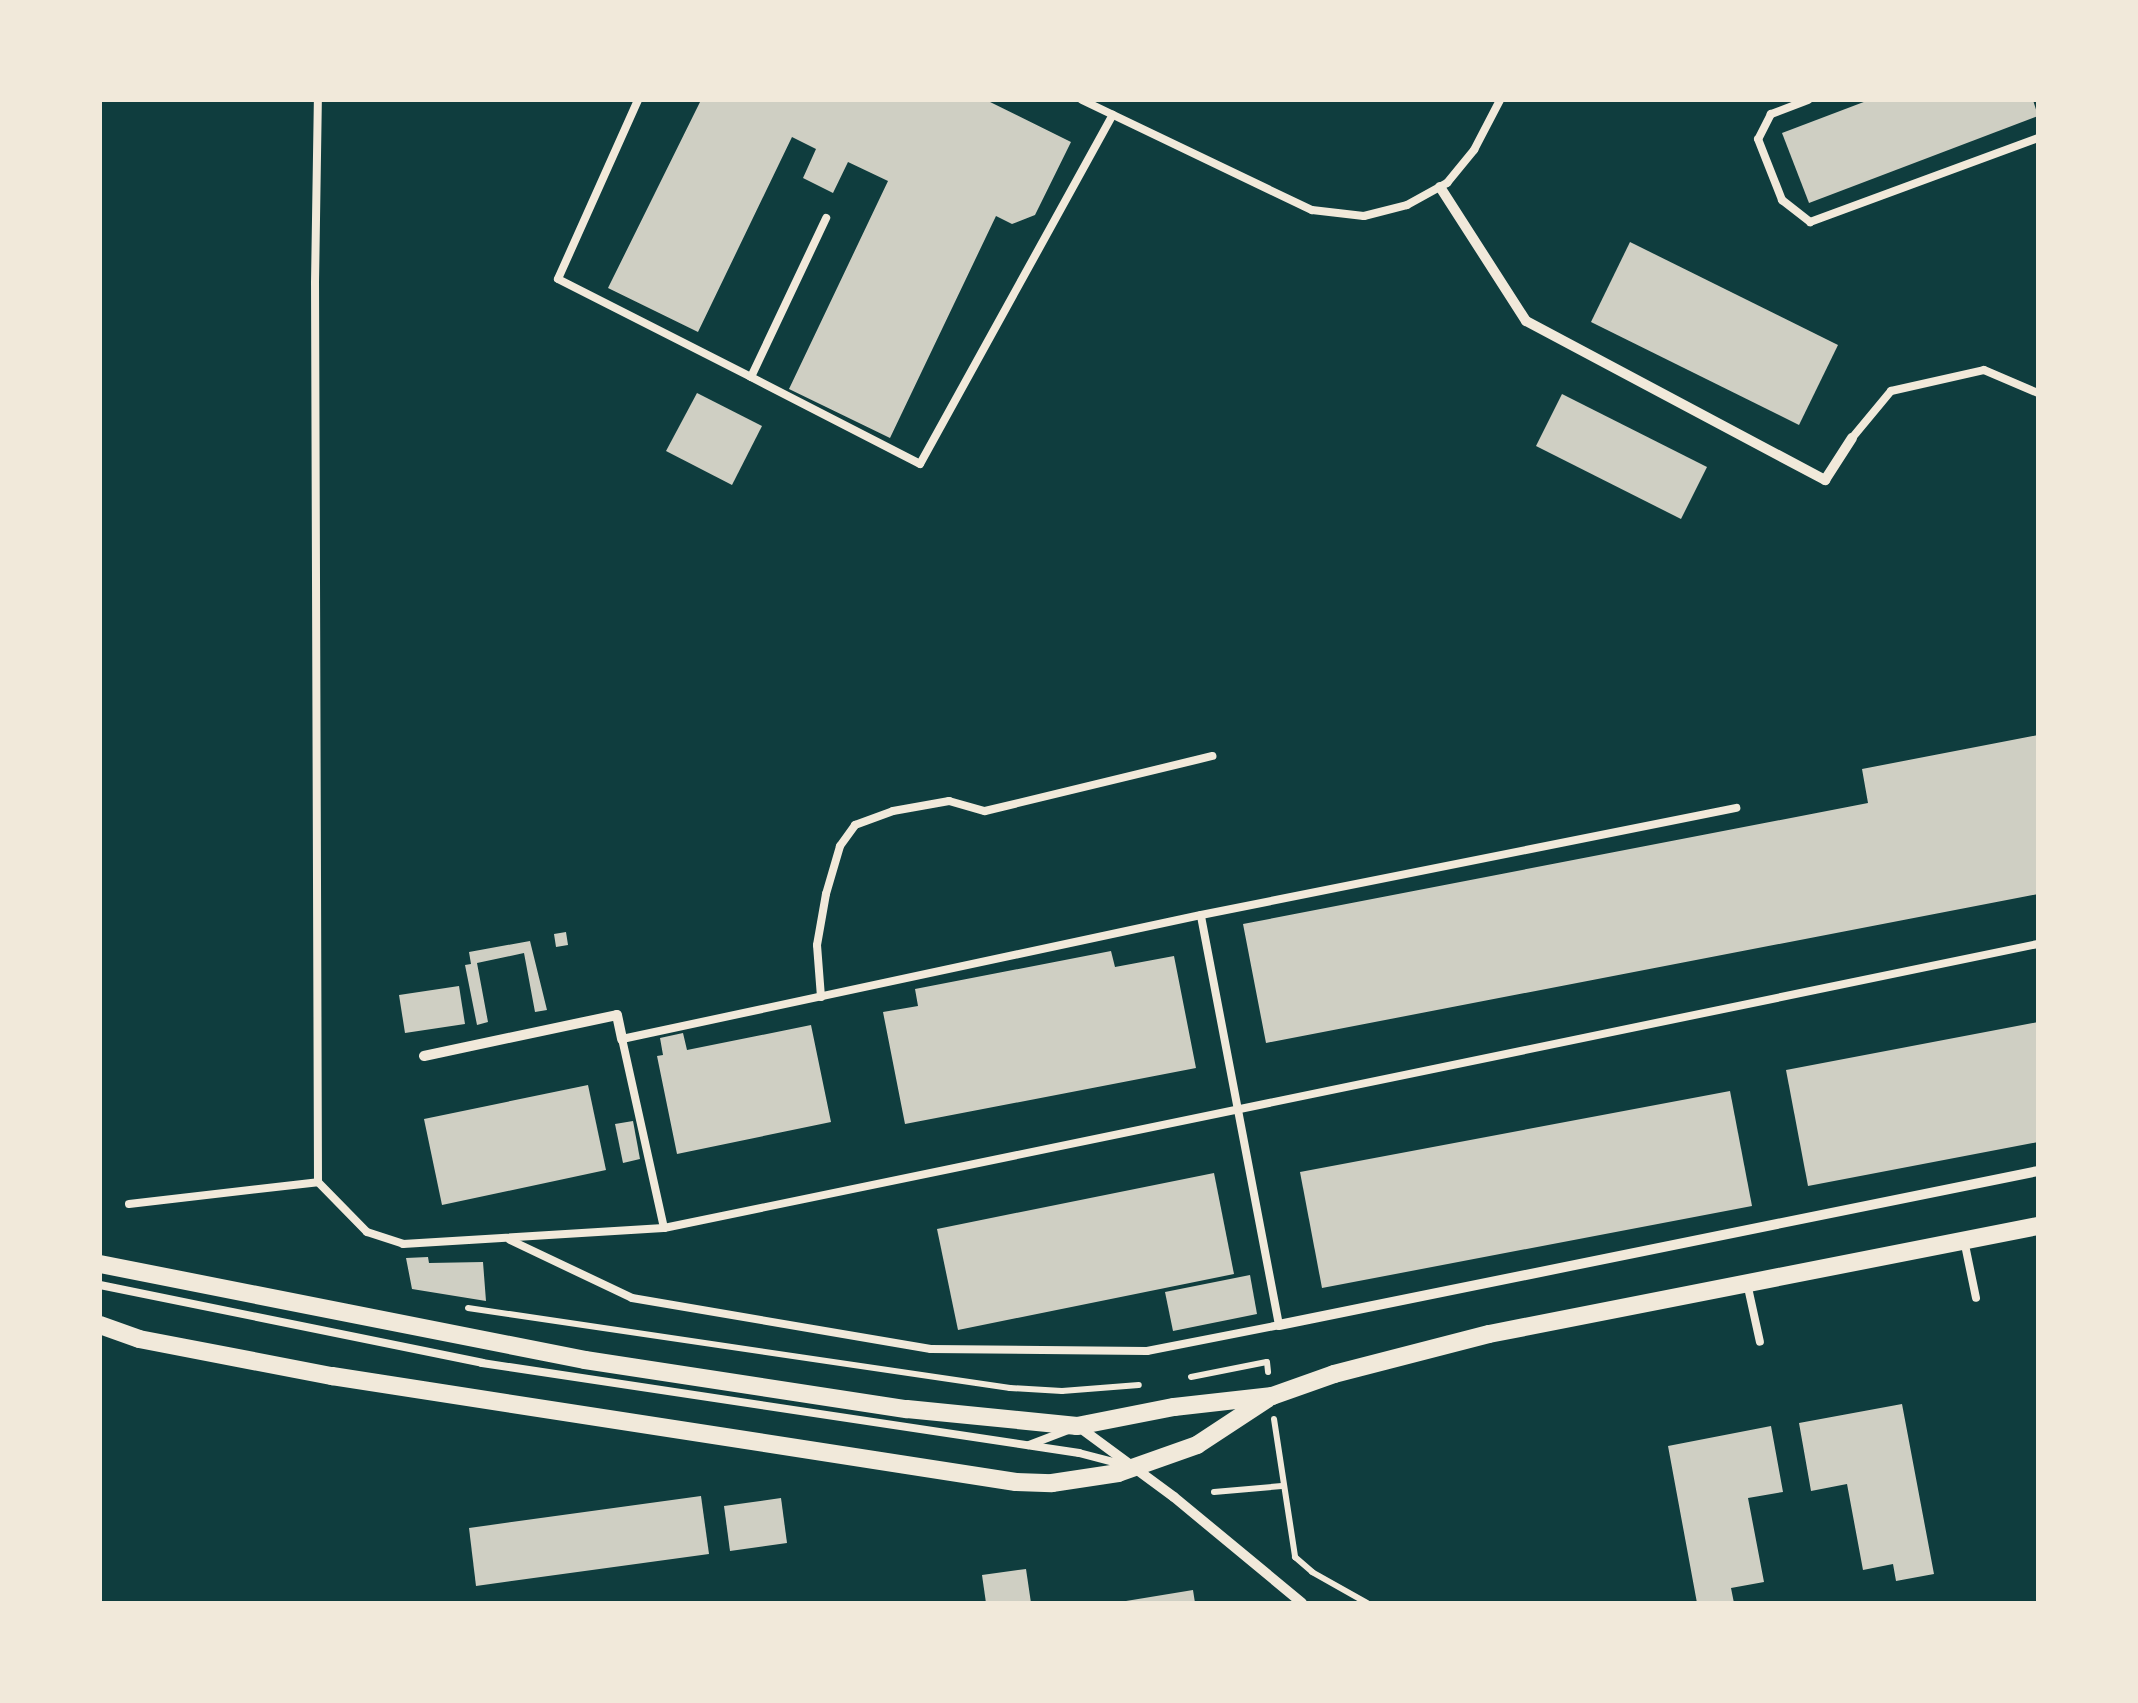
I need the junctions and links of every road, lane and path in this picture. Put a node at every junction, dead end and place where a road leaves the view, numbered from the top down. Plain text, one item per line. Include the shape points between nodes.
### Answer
1 (318, 100) edge
2 (638, 100) edge
3 (1082, 100) edge
4 (1500, 100) edge
5 (1808, 100) edge
6 (1112, 114) junction
7 (2038, 138) edge
8 (1440, 187) junction
9 (826, 218) dead end
10 (752, 377) junction
11 (2038, 393) edge
12 (1852, 438) joint
13 (1212, 756) dead end
14 (1736, 808) dead end
15 (1201, 915) junction
16 (2038, 944) edge
17 (821, 997) junction
18 (622, 1039) junction
19 (424, 1056) dead end
20 (1239, 1110) junction
21 (2038, 1171) edge
22 (318, 1182) junction
23 (130, 1204) dead end
24 (2038, 1226) edge
25 (664, 1228) junction
26 (506, 1238) junction
27 (1964, 1240) junction
28 (100, 1264) edge
29 (1748, 1283) junction
30 (100, 1285) edge
31 (1976, 1298) dead end
32 (466, 1308) dead end
33 (100, 1325) edge
34 (1279, 1326) junction
35 (1760, 1342) dead end
36 (1267, 1362) dead end
37 (1181, 1379) dead end
38 (1146, 1384) dead end
39 (1272, 1396) junction
40 (1078, 1426) junction
41 (1276, 1434) dead end
42 (1025, 1447) junction
43 (1135, 1468) junction
44 (1282, 1486) junction
45 (1214, 1492) dead end
46 (1302, 1603) edge
47 (1366, 1603) edge

1 - 22 lane
2 - 10 lane via 558,279
3 - 6 lane
4 - 8 lane via 1474,150
5 - 7 lane via 1771,114 1758,139 1782,200 1810,222
6 - 8 lane via 1312,210 1364,216 1407,205
6 - 10 lane via 920,464
8 - 12 street via 1526,321 1824,480
9 - 10 lane
11 - 12 lane via 1984,370 1891,390
13 - 17 lane via 985,810 949,801 854,825 840,846 826,894 817,945
14 - 15 lane
15 - 17 lane
15 - 20 lane
16 - 20 lane
17 - 18 lane
18 - 19 street via 616,1015
18 - 25 lane
20 - 25 lane
20 - 34 lane
21 - 34 street
22 - 23 lane
22 - 26 lane via 367,1232 403,1244
24 - 27 street
25 - 26 lane
26 - 34 lane via 632,1298 931,1349 1147,1351
27 - 29 street
27 - 31 lane
28 - 40 street via 584,1360 907,1409
29 - 35 lane
29 - 39 street via 1473,1338
30 - 42 lane via 482,1364
32 - 38 path via 981,1385 1062,1391
33 - 43 street via 139,1339 332,1376 1016,1482 1093,1479
36 - 37 path
39 - 40 street
39 - 43 street via 1196,1445
40 - 42 lane
40 - 43 street
41 - 44 path
42 - 43 lane
43 - 46 street
44 - 45 path
44 - 47 path via 1295,1557

